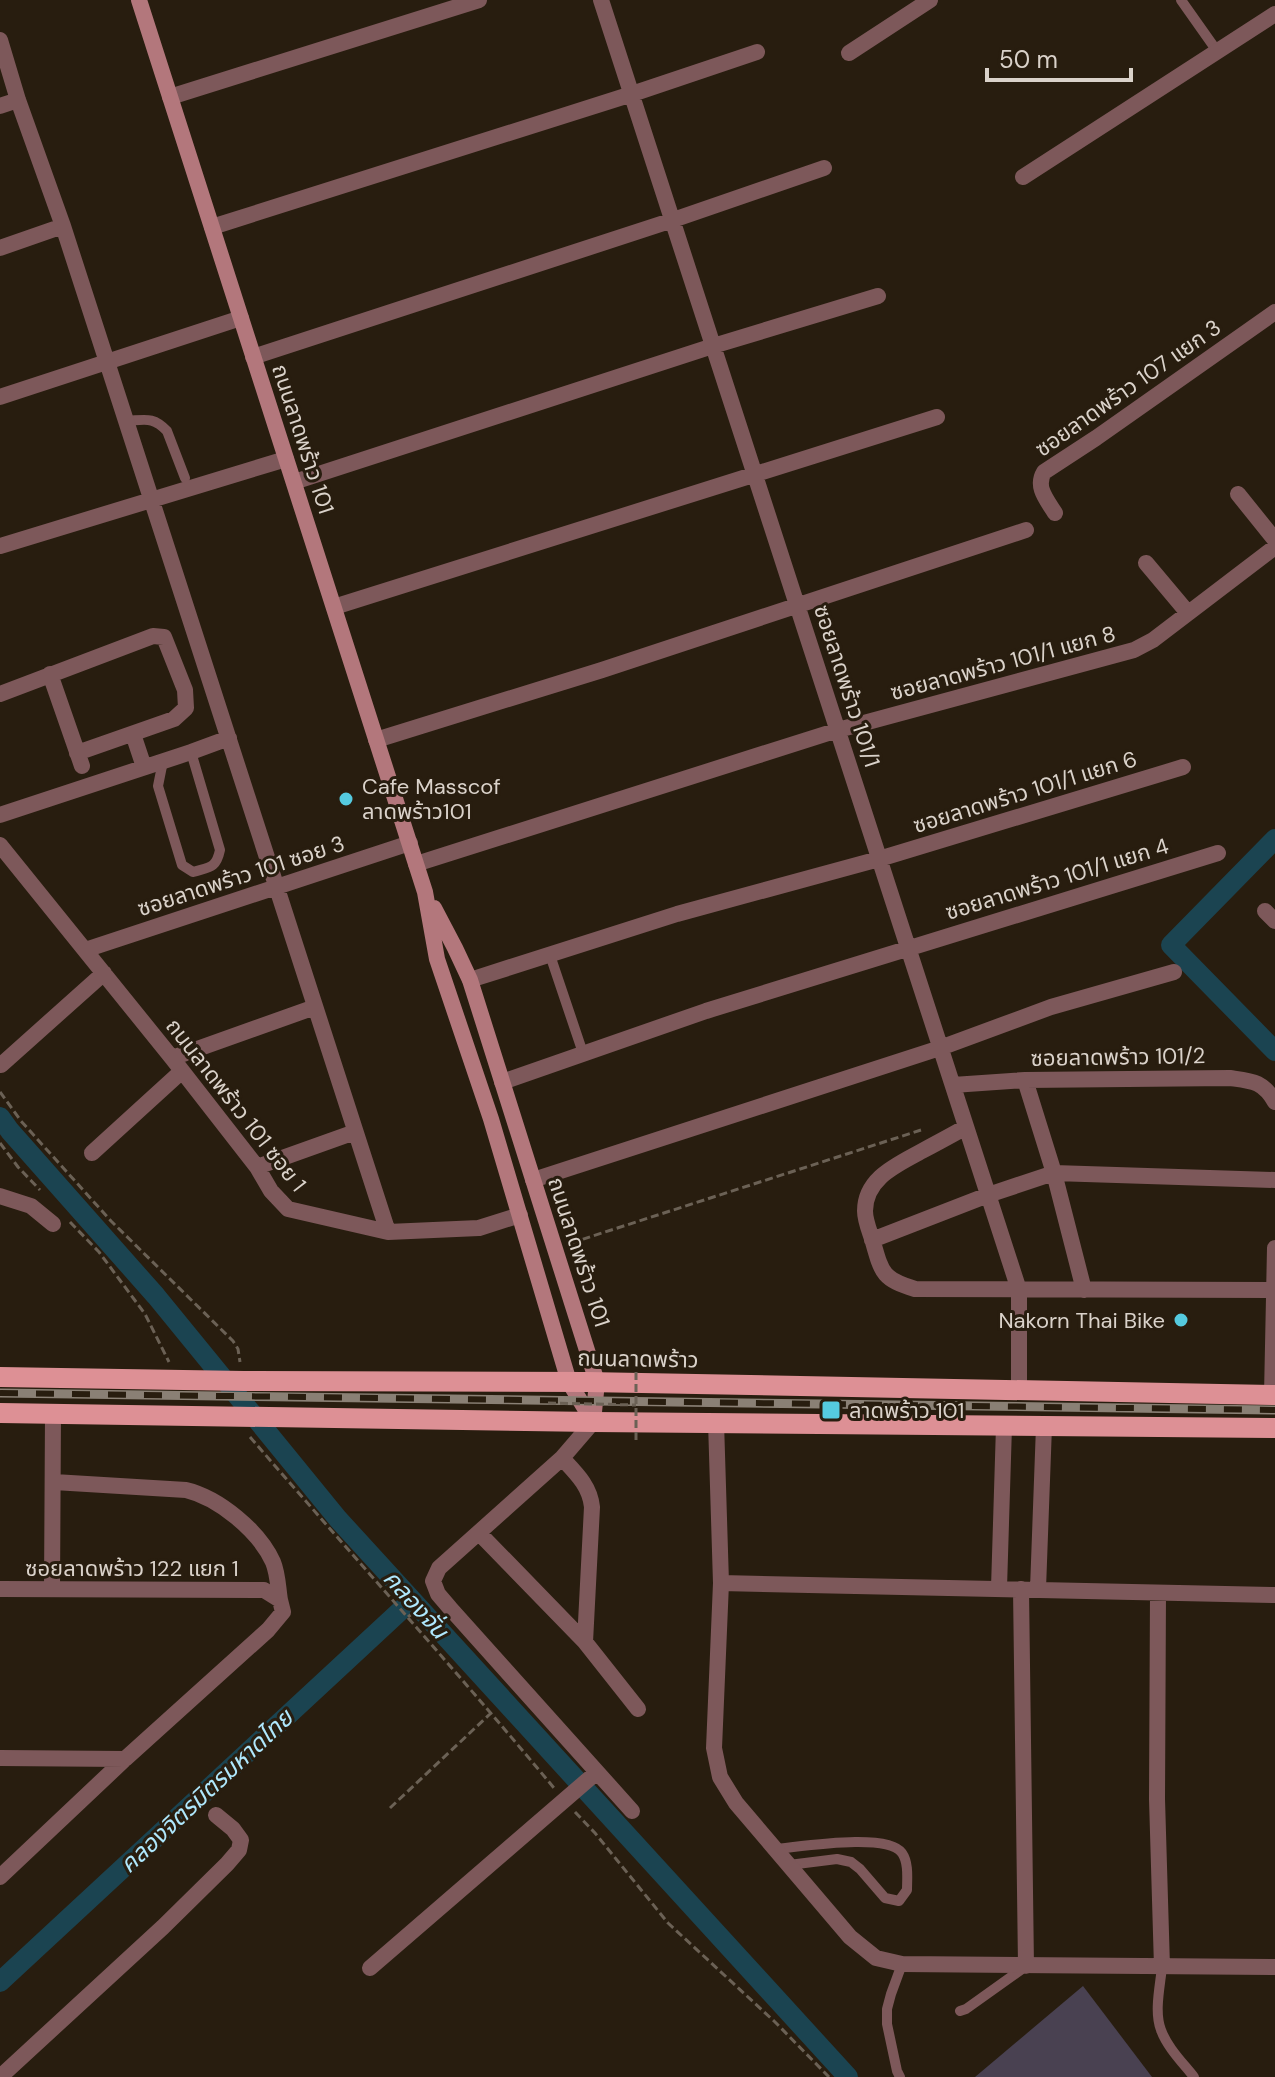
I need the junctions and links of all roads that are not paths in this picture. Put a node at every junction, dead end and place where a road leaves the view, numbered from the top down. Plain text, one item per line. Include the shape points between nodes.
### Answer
1 (139, 0) edge
2 (479, 0) edge
3 (601, 0) edge
4 (930, 0) edge
5 (1181, 0) edge
6 (1275, 14) edge
7 (0, 40) edge
8 (1217, 51) junction
9 (757, 52) dead end
10 (849, 53) dead end
11 (632, 94) junction
12 (170, 97) junction
13 (18, 100) junction
14 (0, 106) edge
15 (824, 168) dead end
16 (1023, 177) dead end
17 (673, 220) junction
18 (63, 226) junction
19 (212, 227) junction
20 (0, 248) edge
21 (878, 296) dead end
22 (1274, 313) edge
23 (241, 318) junction
24 (713, 346) junction
25 (253, 357) junction
26 (107, 362) junction
27 (0, 397) edge
28 (937, 417) dead end
29 (126, 421) junction
30 (286, 459) junction
31 (755, 475) junction
32 (185, 478) dead end
33 (294, 482) junction
34 (1238, 494) dead end
35 (151, 501) junction
36 (1055, 513) dead end
37 (1026, 530) dead end
38 (1275, 540) edge
39 (0, 546) edge
40 (1275, 547) edge
41 (1146, 563) dead end
42 (797, 604) junction
43 (334, 607) junction
44 (1188, 613) junction
45 (50, 674) junction
46 (0, 694) edge
47 (838, 730) junction
48 (133, 734) junction
49 (229, 738) junction
50 (376, 740) junction
51 (191, 752) junction
52 (163, 761) junction
53 (144, 767) junction
54 (1183, 767) dead end
55 (0, 815) edge
56 (410, 843) junction
57 (0, 845) edge
58 (1218, 853) dead end
59 (879, 859) junction
60 (416, 864) junction
61 (277, 888) junction
62 (425, 892) junction
63 (908, 947) junction
64 (85, 950) junction
65 (550, 955) junction
66 (1174, 972) dead end
67 (104, 973) junction
68 (470, 980) junction
69 (315, 1007) junction
70 (940, 1048) junction
71 (583, 1053) junction
72 (177, 1064) junction
73 (1, 1065) edge
74 (1025, 1080) junction
75 (502, 1082) junction
76 (953, 1085) junction
77 (1275, 1102) edge
78 (966, 1127) junction
79 (355, 1132) junction
80 (92, 1153) dead end
81 (257, 1167) junction
82 (1054, 1173) junction
83 (533, 1180) junction
84 (1275, 1180) edge
85 (988, 1195) junction
86 (0, 1196) edge
87 (520, 1215) junction
88 (61, 1222) road end
89 (388, 1232) junction
90 (872, 1240) junction
91 (1275, 1248) edge
92 (1019, 1290) junction
93 (1084, 1290) junction
94 (1274, 1290) edge
95 (0, 1377) edge
96 (569, 1382) junction
97 (597, 1382) junction
98 (1019, 1391) junction
99 (1273, 1395) edge
100 (0, 1413) edge
101 (53, 1414) junction
102 (593, 1422) junction
103 (716, 1422) junction
104 (1004, 1426) junction
105 (1044, 1426) junction
106 (1275, 1428) edge
107 (562, 1458) junction
108 (54, 1482) junction
109 (479, 1533) junction
110 (721, 1583) junction
111 (999, 1588) junction
112 (0, 1589) edge
113 (52, 1589) junction
114 (1030, 1589) junction
115 (1158, 1593) junction
116 (1275, 1595) edge
117 (280, 1600) junction
118 (585, 1642) junction
119 (638, 1709) dead end
120 (0, 1758) edge
121 (125, 1759) junction
122 (596, 1774) junction
123 (632, 1811) dead end
124 (216, 1815) dead end
125 (775, 1849) junction
126 (789, 1865) junction
127 (0, 1877) edge
128 (902, 1964) junction
129 (1026, 1966) junction
130 (1162, 1967) junction
131 (1275, 1967) edge
132 (370, 1968) dead end
133 (960, 2011) dead end
134 (0, 2077) edge
135 (900, 2077) edge
136 (1194, 2077) edge

1 - 12 street, ถนนลาดพร้าว 101
2 - 12 street
3 - 11 street, ซอยลาดพร้าว 101/1
4 - 10 street
5 - 8 lane
6 - 8 street
7 - 13 street
8 - 16 street
9 - 11 street
11 - 17 street, ซอยลาดพร้าว 101/1
11 - 19 street
12 - 19 street, ถนนลาดพร้าว 101
13 - 14 street
13 - 18 street
15 - 17 street
17 - 24 street, ซอยลาดพร้าว 101/1
17 - 25 street
18 - 20 street
18 - 26 street
19 - 23 street, ถนนลาดพร้าว 101
21 - 24 street
22 - 36 street, ซอยลาดพร้าว 107 แยก 3 via 1044,472 1040,487
23 - 25 street, ถนนลาดพร้าว 101
23 - 26 street
24 - 31 street, ซอยลาดพร้าว 101/1
24 - 33 street
25 - 30 street, ถนนลาดพร้าว 101
26 - 27 street
26 - 29 street
28 - 31 street
29 - 32 lane via 152,419 161,425
29 - 35 street
30 - 33 street, ถนนลาดพร้าว 101
30 - 35 street
31 - 42 street, ซอยลาดพร้าว 101/1
31 - 43 street
33 - 43 street, ถนนลาดพร้าว 101
34 - 38 street
35 - 39 street
35 - 49 street
37 - 42 street
40 - 44 street, ซอยลาดพร้าว 101/1 แยก 8
41 - 44 street
42 - 47 street, ซอยลาดพร้าว 101/1
42 - 50 street
43 - 50 street, ถนนลาดพร้าว 101
44 - 47 street, ซอยลาดพร้าว 101/1 แยก 8 via 1134,650
45 - 46 street
45 - 48 street via 79,759
45 - 48 street via 153,636 164,637 185,690 186,708 174,719
47 - 59 street, ซอยลาดพร้าว 101/1
47 - 60 street, ซอยลาดพร้าว 101/1 แยก 8
48 - 53 street
49 - 51 street
49 - 61 street
50 - 56 street, ถนนลาดพร้าว 101
51 - 52 street
51 - 52 lane via 220,850 214,865 193,872 182,865 160,795
52 - 53 street
53 - 55 street
54 - 59 street, ซอยลาดพร้าว 101/1 แยก 6
56 - 60 street, ถนนลาดพร้าว 101
56 - 61 street, ซอยลาดพร้าว 101 ซอย 3
57 - 64 street, ถนนลาดพร้าว 101 ซอย 1
58 - 63 street, ซอยลาดพร้าว 101/1 แยก 4
59 - 63 street, ซอยลาดพร้าว 101/1
59 - 65 street, ซอยลาดพร้าว 101/1 แยก 6
60 - 62 street, ถนนลาดพร้าว 101
61 - 64 street, ซอยลาดพร้าว 101 ซอย 3
61 - 69 street
62 - 68 street, ถนนลาดพร้าว 101
62 - 87 street, ถนนลาดพร้าว 101 via 437,959
63 - 70 street, ซอยลาดพร้าว 101/1
63 - 71 street, ซอยลาดพร้าว 101/1 แยก 4
64 - 67 street, ถนนลาดพร้าว 101 ซอย 1
65 - 68 street, ซอยลาดพร้าว 101/1 แยก 6
65 - 71 lane
66 - 70 street via 1051,1007
67 - 72 street, ถนนลาดพร้าว 101 ซอย 1
67 - 73 street
68 - 75 street, ถนนลาดพร้าว 101
69 - 72 street
69 - 79 street
70 - 76 street, ซอยลาดพร้าว 101/1
70 - 83 street
71 - 75 street, ซอยลาดพร้าว 101/1 แยก 4
72 - 80 street
72 - 81 street, ถนนลาดพร้าว 101 ซอย 1
74 - 76 street, ซอยลาดพร้าว 101/2
74 - 77 street, ซอยลาดพร้าว 101/2 via 1230,1078 1255,1082
74 - 82 street
75 - 83 street, ถนนลาดพร้าว 101
76 - 78 street, ซอยลาดพร้าว 101/1
78 - 85 street, ซอยลาดพร้าว 101/1
78 - 90 street via 886,1171 876,1182 867,1195 865,1213
79 - 81 street
79 - 89 street
81 - 89 street, ถนนลาดพร้าว 101 ซอย 1 via 288,1209
82 - 84 street
82 - 85 street
82 - 93 street
83 - 97 street, ถนนลาดพร้าว 101
85 - 90 street
85 - 92 street, ซอยลาดพร้าว 101/1
86 - 88 street
87 - 89 street, ถนนลาดพร้าว 101 ซอย 1 via 479,1228
87 - 96 street, ถนนลาดพร้าว 101
90 - 92 street via 886,1276 907,1287
91 - 94 street
92 - 93 street
92 - 98 street, ซอยลาดพร้าว 101/1
93 - 94 street
94 - 99 street
95 - 96 main road, ถนนลาดพร้าว
96 - 97 main road, ถนนลาดพร้าว
96 - 102 street, ถนนลาดพร้าว 101
97 - 98 main road, ถนนลาดพร้าว
97 - 102 street, ถนนลาดพร้าว 101
98 - 99 main road, ถนนลาดพร้าว
100 - 101 main road
101 - 102 main road
101 - 108 street
102 - 103 main road
102 - 107 street
103 - 104 main road
103 - 110 street
104 - 105 main road
104 - 111 street
105 - 106 main road
105 - 114 street
107 - 109 street
107 - 118 street via 591,1496
108 - 113 street
108 - 117 street via 201,1493 262,1545 273,1563
109 - 118 street
109 - 122 street via 439,1568 433,1581 438,1594
110 - 111 street
110 - 125 street via 714,1748 720,1777
111 - 114 street
112 - 113 street, ซอยลาดพร้าว 122 แยก 1
113 - 117 street, ซอยลาดพร้าว 122 แยก 1 via 264,1590
114 - 115 street
114 - 129 street
115 - 116 street
115 - 130 street
117 - 121 street via 283,1612 268,1630
118 - 119 street
120 - 121 street
121 - 127 street
122 - 123 street
122 - 132 street
124 - 134 street via 241,1840 239,1850
125 - 126 street
125 - 126 lane via 832,1843 891,1845 902,1853 907,1890 899,1901 885,1898 860,1869 837,1859
126 - 128 street via 850,1937 876,1958
128 - 129 street
128 - 135 lane via 887,2024
129 - 130 street
129 - 133 lane
130 - 131 street
130 - 136 lane via 1161,2031

